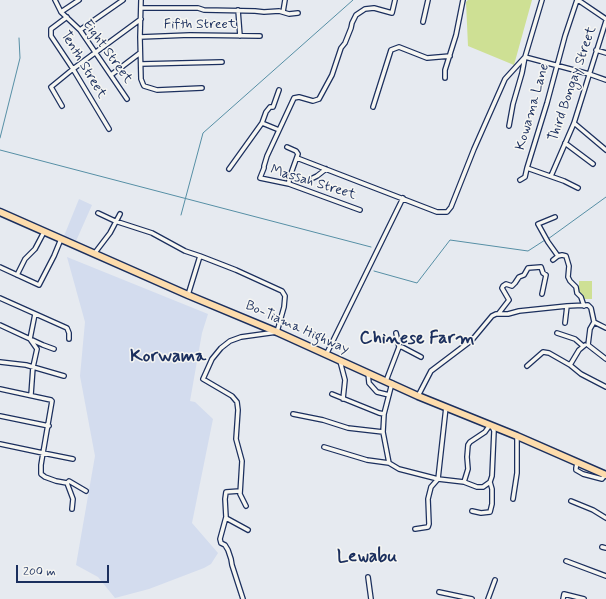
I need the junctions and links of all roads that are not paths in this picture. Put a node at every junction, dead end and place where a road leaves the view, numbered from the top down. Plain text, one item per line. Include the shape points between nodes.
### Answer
1 (55, 0) edge
2 (79, 0) edge
3 (122, 0) edge
4 (141, 0) edge
5 (285, 0) edge
6 (395, 0) edge
7 (428, 0) edge
8 (463, 0) edge
9 (542, 0) edge
10 (578, 0) edge
11 (141, 8) junction
12 (238, 10) junction
13 (61, 12) junction
14 (283, 12) junction
15 (298, 13) dead end
16 (67, 18) junction
17 (141, 19) junction
18 (606, 20) edge
19 (424, 22) dead end
20 (80, 30) junction
21 (240, 36) junction
22 (260, 36) dead end
23 (140, 37) junction
24 (596, 50) junction
25 (95, 52) junction
26 (140, 53) junction
27 (606, 53) edge
28 (450, 56) junction
29 (525, 57) junction
30 (222, 62) dead end
31 (141, 64) junction
32 (556, 66) junction
33 (73, 69) junction
34 (589, 74) junction
35 (111, 75) junction
36 (445, 78) dead end
37 (606, 80) edge
38 (202, 88) dead end
39 (279, 90) dead end
40 (127, 99) dead end
41 (62, 106) dead end
42 (373, 107) dead end
43 (262, 123) junction
44 (574, 123) junction
45 (509, 126) dead end
46 (109, 129) dead end
47 (279, 130) junction
48 (565, 143) junction
49 (287, 147) dead end
50 (606, 150) edge
51 (297, 158) junction
52 (593, 164) dead end
53 (528, 168) junction
54 (229, 169) dead end
55 (326, 169) junction
56 (317, 176) junction
57 (551, 176) junction
58 (313, 178) dead end
59 (520, 180) dead end
60 (319, 181) dead end
61 (289, 184) junction
62 (578, 188) dead end
63 (403, 198) junction
64 (360, 210) dead end
65 (0, 212) edge
66 (98, 212) dead end
67 (120, 214) dead end
68 (555, 217) dead end
69 (115, 221) junction
70 (44, 232) junction
71 (61, 239) junction
72 (94, 254) junction
73 (200, 256) junction
74 (558, 256) junction
75 (554, 260) dead end
76 (0, 267) edge
77 (17, 275) junction
78 (542, 294) dead end
79 (188, 295) junction
80 (0, 298) edge
81 (567, 306) junction
82 (584, 306) junction
83 (499, 313) junction
84 (35, 314) junction
85 (594, 322) junction
86 (565, 323) dead end
87 (0, 325) edge
88 (606, 328) edge
89 (277, 332) junction
90 (396, 333) dead end
91 (557, 333) dead end
92 (30, 339) junction
93 (68, 339) dead end
94 (587, 342) junction
95 (583, 346) junction
96 (399, 347) junction
97 (54, 349) dead end
98 (326, 355) junction
99 (421, 357) dead end
100 (606, 359) edge
101 (340, 361) junction
102 (0, 362) edge
103 (570, 365) junction
104 (527, 366) dead end
105 (33, 367) junction
106 (368, 373) junction
107 (64, 376) dead end
108 (389, 382) junction
109 (606, 387) edge
110 (0, 389) edge
111 (332, 394) dead end
112 (389, 395) junction
113 (31, 396) junction
114 (418, 396) junction
115 (343, 399) junction
116 (446, 407) junction
117 (292, 414) dead end
118 (384, 414) junction
119 (0, 416) edge
120 (48, 426) junction
121 (491, 426) junction
122 (383, 432) junction
123 (517, 436) junction
124 (0, 444) edge
125 (324, 447) dead end
126 (43, 453) junction
127 (73, 459) dead end
128 (389, 463) junction
129 (606, 475) edge
130 (438, 479) junction
131 (68, 482) junction
132 (464, 482) junction
133 (490, 482) junction
134 (86, 491) dead end
135 (240, 491) junction
136 (514, 499) dead end
137 (571, 501) dead end
138 (246, 506) dead end
139 (72, 508) dead end
140 (472, 511) dead end
141 (226, 518) junction
142 (606, 518) edge
143 (415, 529) dead end
144 (248, 530) dead end
145 (566, 561) dead end
146 (606, 576) edge
147 (368, 577) dead end
148 (495, 580) dead end
149 (440, 592) dead end
150 (242, 599) edge
151 (371, 599) edge
152 (472, 599) edge
153 (488, 599) edge
154 (563, 599) edge
155 (584, 599) edge

1 - 13 street, Eight Street
2 - 13 street
3 - 20 street
4 - 11 street
5 - 14 street
6 - 47 street via 392,14 374,8 365,9 356,15 332,75 319,99 313,101 294,98
7 - 19 street
8 - 28 street
9 - 29 street
10 - 18 street
10 - 32 street, Kowama Lane
11 - 12 street
11 - 17 street
12 - 14 street
12 - 21 street
13 - 16 street, Eight Street
14 - 15 street
16 - 20 street, Eight Street
16 - 33 street, Tenth Street via 50,29 50,36
17 - 23 street
17 - 25 street
18 - 24 street, Third Bongay Street
20 - 25 street, Eight Street
21 - 22 street, Fifth Street
21 - 23 street, Fifth Street
23 - 26 street
24 - 27 street
24 - 34 street, Third Bongay Street
25 - 33 street
25 - 35 street, Eight Street
26 - 31 street
26 - 35 street
28 - 36 street
28 - 42 street via 427,58 399,47 391,50
29 - 32 street
29 - 45 street
29 - 63 street via 505,79 447,212 437,212
30 - 31 street
31 - 38 street via 141,79 144,86 157,90
32 - 34 street
32 - 53 street, Kowama Lane
33 - 41 street via 51,87
33 - 46 street, Tenth Street
34 - 37 street
34 - 44 street, Third Bongay Street
35 - 40 street, Eight Street
39 - 43 street
43 - 47 street
43 - 54 street
44 - 48 street, Third Bongay Street
44 - 50 street
47 - 61 street, Massah Street via 260,178
48 - 52 street
48 - 57 street, Third Bongay Street
49 - 51 street via 296,151
51 - 55 street
51 - 61 street
53 - 57 street, Kowama Lane
53 - 59 street via 526,177
55 - 56 street
55 - 63 street
56 - 58 street
56 - 60 street
57 - 62 street, Kowama Lane
61 - 64 street, Massah Street
63 - 98 street
65 - 70 highway, Bo-Tiama Highway
66 - 69 street
67 - 69 street
68 - 74 street via 538,224
69 - 72 street via 110,233
69 - 73 street via 152,234
70 - 71 highway, Bo-Tiama Highway
70 - 77 street
71 - 72 highway, Bo-Tiama Highway
71 - 77 street via 40,285 37,286
72 - 79 highway, Bo-Tiama Highway
73 - 79 street
73 - 89 street via 282,291 285,296 284,307
74 - 75 street
74 - 82 street via 566,256 569,266 568,277 576,287
76 - 77 street
78 - 83 street via 546,275 541,267 528,268 512,286 503,286 509,300
79 - 89 highway, Bo-Tiama Highway
80 - 84 street
81 - 82 street
81 - 83 street
81 - 86 street
82 - 85 street via 590,306
83 - 114 street via 492,316 472,340 431,371
84 - 92 street
84 - 93 street via 66,328
85 - 88 street
85 - 94 street
87 - 92 street
89 - 98 highway, Bo-Tiama Highway
89 - 135 street via 230,341 212,359 203,379 232,396 237,402 236,438 242,461
90 - 96 street
91 - 95 street via 575,338
92 - 97 street
92 - 105 street via 37,349
94 - 95 street
94 - 100 street
95 - 103 street
96 - 99 street
96 - 108 street
98 - 101 highway, Bo-Tiama Highway
101 - 106 highway, Bo-Tiama Highway
101 - 115 street via 344,380
102 - 105 street
103 - 104 street via 543,352
103 - 109 street
105 - 107 street
105 - 113 street
106 - 108 highway, Bo-Tiama Highway
106 - 112 street via 369,383 377,392
108 - 112 street
108 - 114 highway, Bo-Tiama Highway
110 - 113 street
111 - 115 street
112 - 118 street
113 - 120 street via 52,401
114 - 116 highway, Bo-Tiama Highway
115 - 118 street
116 - 121 highway, Bo-Tiama Highway
116 - 130 street
117 - 122 street via 348,428
118 - 122 street
119 - 120 street
120 - 126 street
121 - 123 highway, Bo-Tiama Highway
121 - 132 street via 468,445 468,469
121 - 133 street via 494,431
122 - 128 street
123 - 129 highway, Bo-Tiama Highway
123 - 136 street
124 - 126 street
125 - 128 street via 366,460
126 - 127 street
126 - 131 street via 41,474 56,481
128 - 130 street via 398,469
130 - 132 street
130 - 143 street via 431,487 428,499 428,527
131 - 134 street
131 - 139 street via 73,499
132 - 133 street via 483,487
133 - 140 street via 490,512
135 - 138 street
135 - 141 street via 226,492
137 - 142 street
141 - 144 street
141 - 150 street via 220,540 228,550
145 - 146 street
147 - 151 street
148 - 153 street
149 - 152 street
154 - 155 street via 564,594

